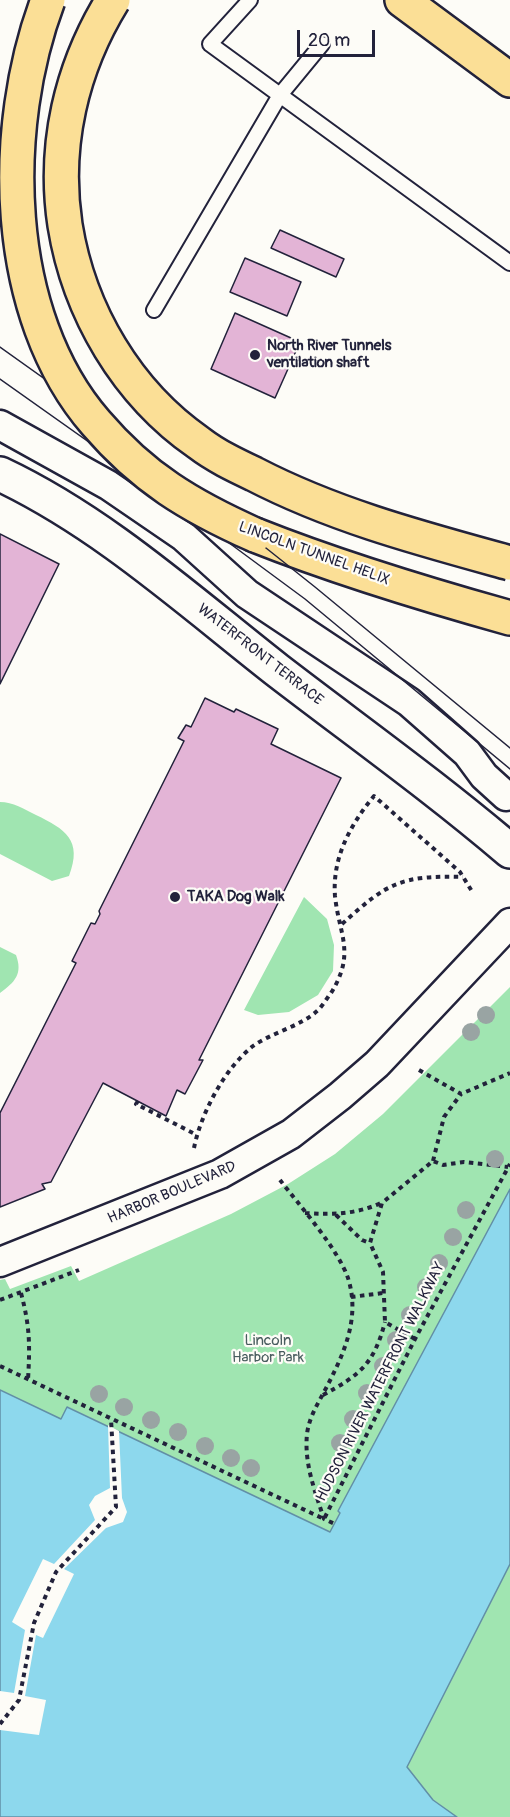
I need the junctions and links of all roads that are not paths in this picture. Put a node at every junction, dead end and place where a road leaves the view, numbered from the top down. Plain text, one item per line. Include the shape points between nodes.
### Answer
1 (48, 0) edge
2 (113, 0) edge
3 (250, 0) edge
4 (402, 0) edge
5 (321, 44) dead end
6 (510, 80) edge
7 (280, 95) junction
8 (510, 263) edge
9 (154, 310) dead end
10 (0, 425) edge
11 (0, 474) edge
12 (510, 564) edge
13 (510, 618) edge
14 (506, 796) dead end
15 (510, 852) edge
16 (510, 923) edge
17 (0, 1262) edge

1 - 13 main road, LINCOLN TUNNEL HELIX, bridge via 20,68 12,104 7,209 12,244 32,310 48,349 79,402 146,472 194,506 276,543
2 - 12 main road, bridge via 88,45 70,98 63,142 62,189 66,232 80,284 100,331 124,369 156,406 221,458 281,488 370,523
3 - 7 lane via 210,44
4 - 6 main road
5 - 7 lane
7 - 8 lane
7 - 9 lane
10 - 14 street via 108,485 184,537 247,594 409,702 467,753
11 - 15 street, WATERFRONT TERRACE via 88,524 164,579 410,769
16 - 17 street, HARBOR BOULEVARD via 377,1064 291,1134 220,1174

